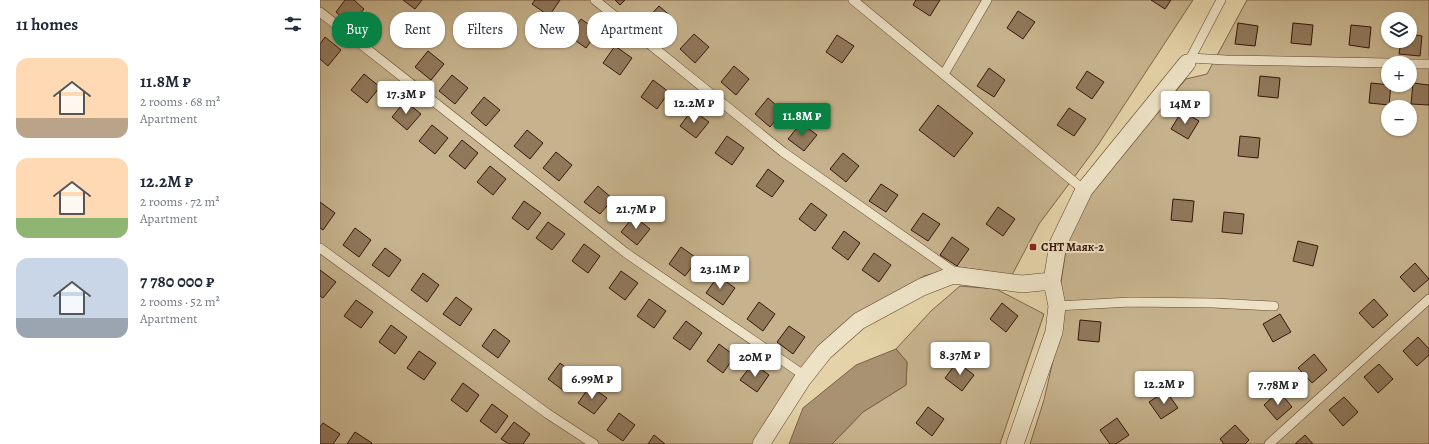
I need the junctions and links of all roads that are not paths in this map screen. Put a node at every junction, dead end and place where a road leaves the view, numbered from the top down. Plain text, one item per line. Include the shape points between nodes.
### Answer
1 (595, 0) edge
2 (854, 0) edge
3 (987, 0) edge
4 (1221, 0) edge
5 (320, 12) edge
6 (1189, 61) junction
7 (1381, 63) edge
8 (1417, 64) edge
9 (1429, 64) edge
10 (944, 74) junction
11 (1084, 190) junction
12 (320, 248) edge
13 (960, 276) junction
14 (1052, 281) junction
15 (1429, 299) edge
16 (1057, 306) junction
17 (1274, 306) dead end
18 (805, 376) junction
19 (594, 444) edge
20 (761, 444) edge
21 (1015, 444) edge
22 (1269, 444) edge

1 - 13 lane via 783,152
2 - 10 lane
3 - 10 lane
4 - 6 lane
5 - 18 lane via 626,253
6 - 7 lane
6 - 11 street
8 - 9 lane
10 - 11 lane
11 - 14 street via 1058,244
12 - 19 lane via 548,414
13 - 14 street via 1022,284
13 - 18 street via 953,275 922,287 859,321 824,352
14 - 16 street
15 - 22 lane
16 - 17 lane via 1130,302
16 - 21 street via 1054,332
18 - 20 street

